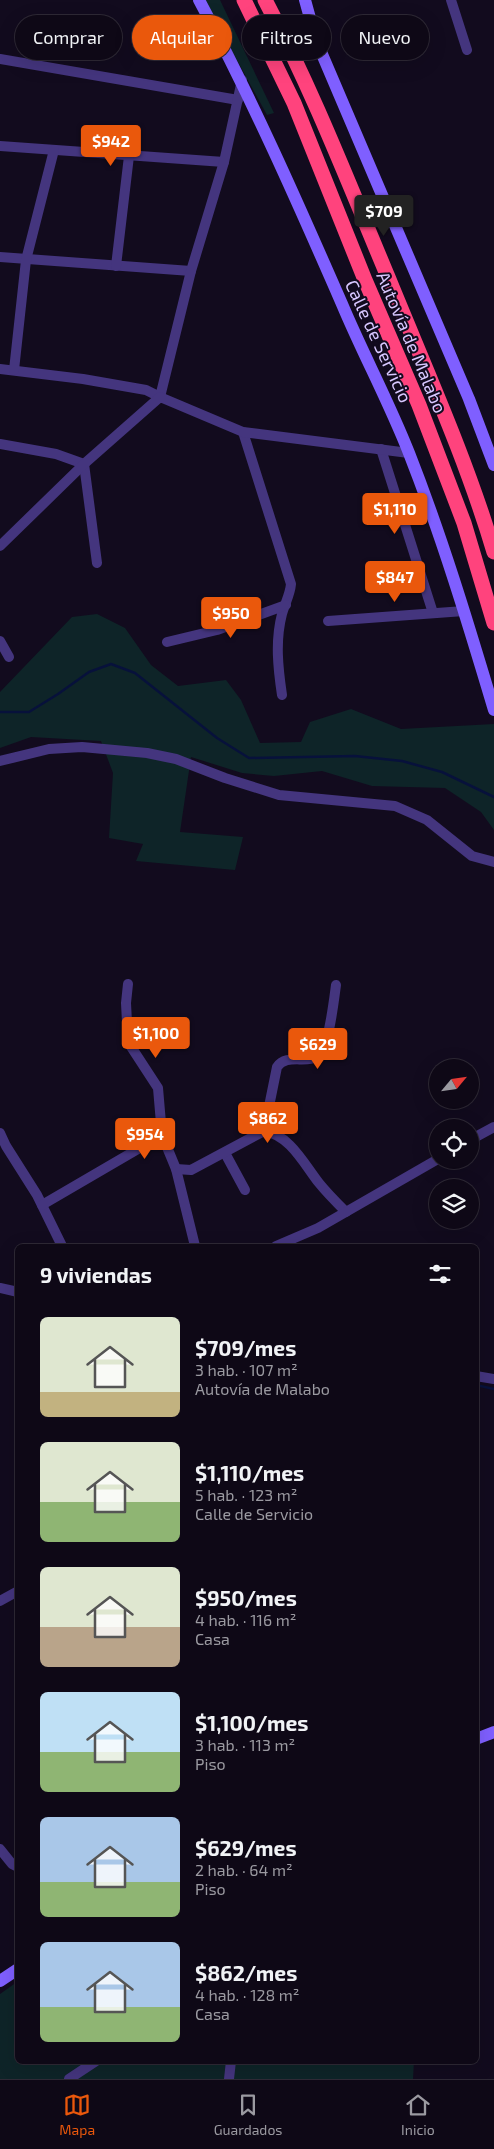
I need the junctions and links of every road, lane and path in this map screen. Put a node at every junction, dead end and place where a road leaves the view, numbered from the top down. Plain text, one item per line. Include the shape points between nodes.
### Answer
1 (199, 0) edge
2 (244, 0) edge
3 (265, 0) edge
4 (305, 0) edge
5 (452, 0) edge
6 (467, 50) dead end
7 (0, 59) edge
8 (242, 80) junction
9 (238, 100) junction
10 (0, 146) edge
11 (54, 150) junction
12 (129, 156) junction
13 (224, 162) junction
14 (0, 257) edge
15 (26, 260) junction
16 (116, 266) junction
17 (191, 271) junction
18 (0, 368) edge
19 (14, 370) junction
20 (160, 398) junction
21 (243, 432) junction
22 (0, 444) edge
23 (490, 446) edge
24 (381, 449) junction
25 (409, 453) junction
26 (84, 464) junction
27 (494, 464) edge
28 (0, 546) edge
29 (494, 552) edge
30 (97, 563) dead end
31 (286, 605) junction
32 (464, 610) junction
33 (433, 613) junction
34 (328, 621) dead end
35 (494, 622) edge
36 (0, 641) edge
37 (167, 642) dead end
38 (9, 657) dead end
39 (282, 695) dead end
40 (494, 710) edge
41 (0, 761) edge
42 (494, 862) edge
43 (128, 984) dead end
44 (336, 985) dead end
45 (494, 1127) edge
46 (264, 1131) junction
47 (0, 1133) edge
48 (162, 1135) junction
49 (479, 1135) edge
50 (226, 1153) junction
51 (429, 1164) edge
52 (176, 1168) junction
53 (245, 1190) dead end
54 (42, 1205) junction
55 (346, 1212) junction
56 (61, 1244) edge
57 (195, 1244) edge
58 (281, 1244) edge
59 (0, 1288) edge
60 (15, 1291) edge
61 (479, 1376) edge
62 (494, 1378) edge
63 (15, 1593) edge
64 (0, 1601) edge
65 (494, 1732) edge
66 (479, 1738) edge
67 (0, 1849) edge
68 (15, 1866) edge
69 (15, 1971) edge
70 (0, 1981) edge
71 (92, 2064) edge
72 (231, 2064) edge
73 (69, 2079) edge
74 (229, 2079) edge

1 - 8 street, Calle de Servicio
2 - 35 highway, Autovía de Malabo via 294,103 419,405 464,522
3 - 29 highway, Autovía de Malabo via 322,120 437,395
4 - 23 street via 316,40
5 - 6 street
7 - 9 street
8 - 9 street
8 - 25 street, Calle de Servicio
9 - 13 street
10 - 11 street
11 - 12 street
11 - 15 street
12 - 13 street
12 - 16 street
13 - 17 street
14 - 15 street
15 - 16 street
15 - 19 street
16 - 17 street
17 - 20 street
18 - 19 street
19 - 20 street via 146,390
20 - 21 street
20 - 26 street
21 - 24 street
21 - 31 street via 290,584
22 - 26 street via 56,454
23 - 27 street
24 - 25 street
24 - 33 street
25 - 32 street, Calle de Servicio
26 - 28 street
26 - 30 street
31 - 37 street via 217,630
31 - 39 street via 278,639
32 - 33 street
32 - 40 street, Calle de Servicio
33 - 34 street
36 - 38 street
41 - 42 street via 20,755 82,747 147,753 176,759 279,795 395,806 427,820 472,856
43 - 48 street via 128,1042 158,1088
44 - 46 street via 326,1042 320,1054 313,1059 284,1060 277,1067
45 - 49 street
46 - 50 street
46 - 55 street via 274,1133 301,1156 320,1184
47 - 54 street
48 - 52 street
48 - 54 street
50 - 52 street via 191,1170
50 - 53 street
51 - 55 street
52 - 57 street
54 - 56 street
55 - 58 street
59 - 60 street
61 - 62 street
63 - 64 street
65 - 66 street
67 - 68 street
69 - 70 street
71 - 73 street
72 - 74 street

